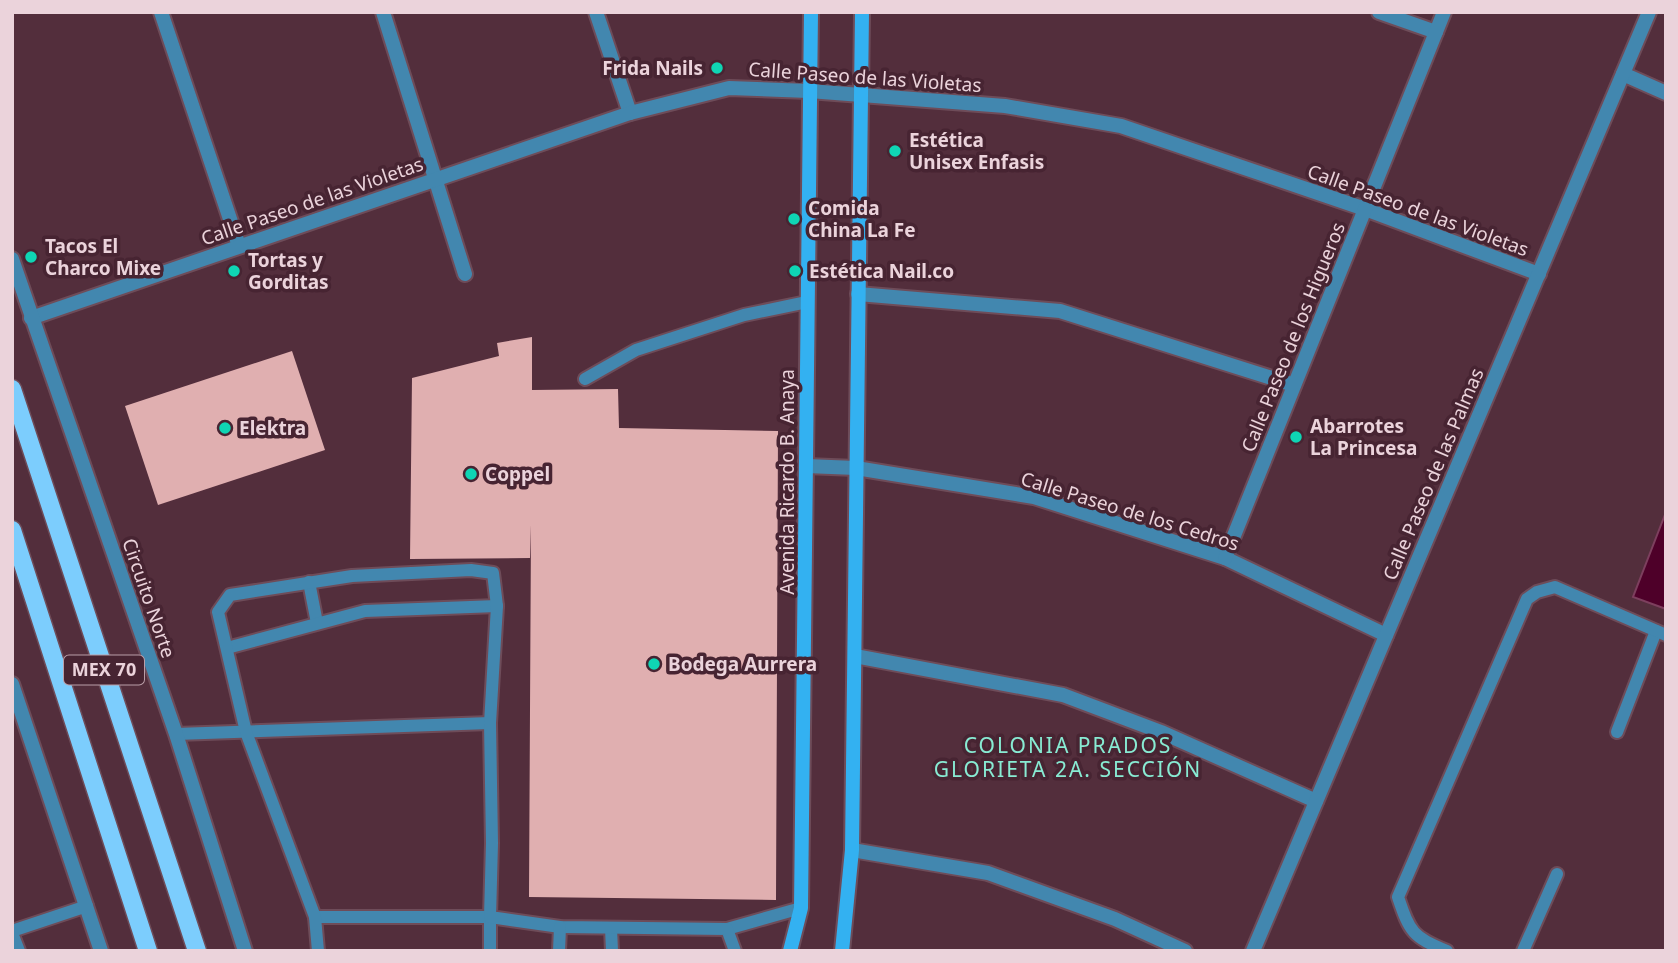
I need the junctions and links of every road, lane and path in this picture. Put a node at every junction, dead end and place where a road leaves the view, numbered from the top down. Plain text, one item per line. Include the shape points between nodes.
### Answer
1 (161, 12) edge
2 (383, 12) edge
3 (596, 12) edge
4 (811, 12) edge
5 (862, 12) edge
6 (1379, 12) edge
7 (1444, 12) edge
8 (1649, 12) edge
9 (1436, 32) junction
10 (1623, 74) junction
11 (809, 90) junction
12 (1666, 93) edge
13 (860, 95) junction
14 (630, 113) junction
15 (436, 179) junction
16 (1365, 209) junction
17 (239, 246) junction
18 (12, 259) edge
19 (465, 274) dead end
20 (1539, 274) junction
21 (858, 294) junction
22 (807, 302) junction
23 (31, 318) junction
24 (585, 379) dead end
25 (1294, 385) junction
26 (12, 389) edge
27 (806, 467) junction
28 (856, 468) junction
29 (12, 530) edge
30 (1226, 558) junction
31 (309, 582) junction
32 (497, 606) junction
33 (317, 623) junction
34 (1661, 633) edge
35 (1386, 635) junction
36 (227, 648) junction
37 (855, 656) junction
38 (12, 684) edge
39 (489, 723) junction
40 (246, 732) junction
41 (1618, 732) dead end
42 (176, 734) junction
43 (1316, 802) junction
44 (852, 850) junction
45 (1557, 874) dead end
46 (87, 906) junction
47 (802, 908) junction
48 (315, 917) junction
49 (490, 917) junction
50 (559, 927) junction
51 (611, 928) junction
52 (727, 929) junction
53 (12, 932) edge
54 (19, 951) edge
55 (102, 951) edge
56 (148, 951) edge
57 (197, 951) edge
58 (245, 951) edge
59 (318, 951) edge
60 (491, 951) edge
61 (559, 951) edge
62 (612, 951) edge
63 (735, 951) edge
64 (790, 951) edge
65 (842, 951) edge
66 (1185, 951) edge
67 (1253, 951) edge
68 (1447, 951) edge
69 (1523, 951) edge

1 - 17 street
2 - 15 street
3 - 14 street
4 - 11 main road, Avenida Ricardo B. Anaya
5 - 13 main road
6 - 9 street
7 - 9 street, Calle Paseo de los Higueros
8 - 10 street, Calle Paseo de las Palmas
9 - 16 street, Calle Paseo de los Higueros
10 - 12 street
10 - 20 street, Calle Paseo de las Palmas
11 - 13 street, Calle Paseo de las Violetas
11 - 14 street, Calle Paseo de las Violetas via 729,88
11 - 22 main road, Avenida Ricardo B. Anaya
13 - 16 street, Calle Paseo de las Violetas via 1005,106 1121,126
13 - 21 main road
14 - 15 street, Calle Paseo de las Violetas
15 - 17 street, Calle Paseo de las Violetas
15 - 19 street
16 - 20 street, Calle Paseo de las Violetas
16 - 25 street, Calle Paseo de los Higueros
17 - 23 street, Calle Paseo de las Violetas
18 - 23 street, Circuito Norte
20 - 35 street, Calle Paseo de las Palmas
21 - 25 street via 1060,311
21 - 28 main road
22 - 24 lane via 744,314 636,350
22 - 27 main road, Avenida Ricardo B. Anaya
23 - 42 street, Circuito Norte
25 - 30 street, Calle Paseo de los Higueros
26 - 57 main road, MEX 70
27 - 28 street, Calle Paseo de los Cedros
27 - 47 main road, Avenida Ricardo B. Anaya
28 - 30 street, Calle Paseo de los Cedros via 1034,497
28 - 37 main road
29 - 56 main road, MEX 70
30 - 35 street, Calle Paseo de los Cedros
31 - 32 lane via 471,570 493,573
31 - 33 lane
31 - 36 lane via 230,595 218,612
32 - 33 lane via 365,611
32 - 39 lane
33 - 36 lane
34 - 41 lane
34 - 68 lane via 1555,587 1527,599 1398,897 1407,924 1421,940
35 - 43 street, Calle Paseo de las Palmas
36 - 40 lane
37 - 43 street via 1063,695 1160,732
37 - 44 main road
38 - 46 street
39 - 40 lane
39 - 49 lane
40 - 42 lane
40 - 48 lane
42 - 58 street, Circuito Norte
43 - 67 street, Calle Paseo de las Palmas
44 - 65 main road
44 - 66 street via 988,873 1115,919
45 - 69 lane
46 - 53 lane
46 - 55 street
47 - 52 lane
47 - 64 main road, Avenida Ricardo B. Anaya
48 - 49 lane
48 - 59 lane
49 - 50 lane
49 - 60 lane
50 - 51 lane
50 - 61 lane
51 - 52 lane
51 - 62 lane
52 - 63 lane
53 - 54 lane

